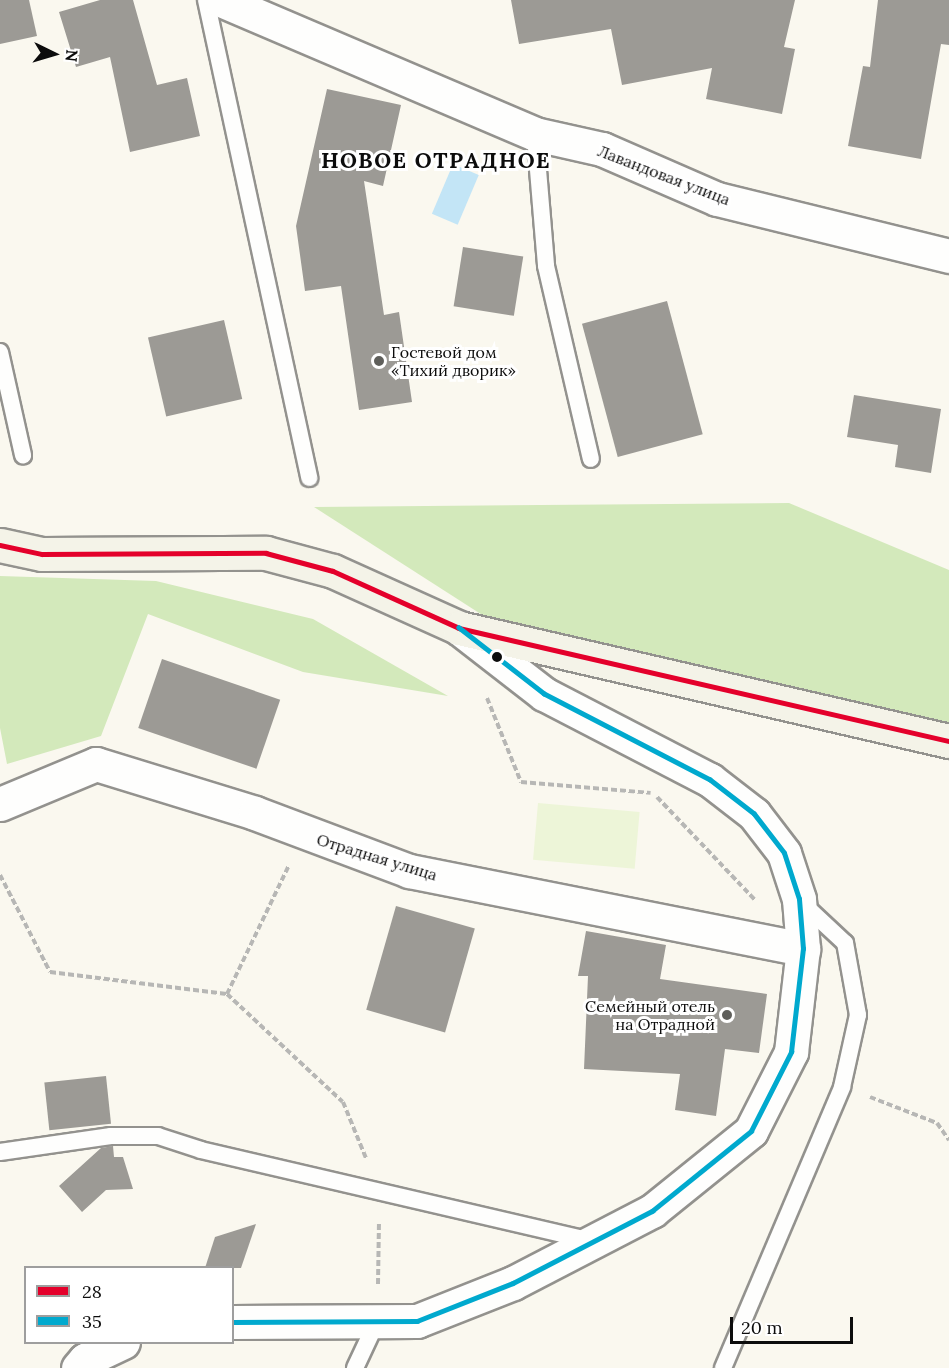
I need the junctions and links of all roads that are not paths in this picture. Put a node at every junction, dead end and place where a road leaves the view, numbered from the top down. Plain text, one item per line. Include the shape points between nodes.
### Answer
1 (206, 0) edge
2 (221, 0) edge
3 (535, 134) junction
4 (949, 256) edge
5 (0, 352) edge
6 (23, 455) dead end
7 (591, 459) dead end
8 (309, 478) dead end
9 (0, 545) edge
10 (459, 628) junction
11 (949, 741) edge
12 (0, 804) edge
13 (799, 899) junction
14 (803, 949) junction
15 (0, 1152) edge
16 (594, 1241) junction
17 (377, 1321) junction
18 (234, 1322) edge
19 (119, 1344) edge
20 (82, 1364) edge
21 (355, 1368) edge
22 (723, 1368) edge

1 - 8 lane
2 - 3 street, Лавандовая улица
3 - 4 street, Лавандовая улица via 602,150 717,199
3 - 7 lane via 546,266
5 - 6 lane
9 - 10 main road via 42,554 266,553 333,571
10 - 11 main road
10 - 13 street via 544,694 710,780 754,814 784,853
12 - 14 street, Отрадная улица via 96,765 255,813 410,871
13 - 14 street
13 - 22 lane via 845,943 858,1015 842,1087
14 - 16 street via 791,1052 751,1131 652,1211
15 - 16 lane via 111,1137 158,1136
16 - 17 street via 513,1283 417,1320
17 - 18 street
17 - 21 lane
19 - 20 street

